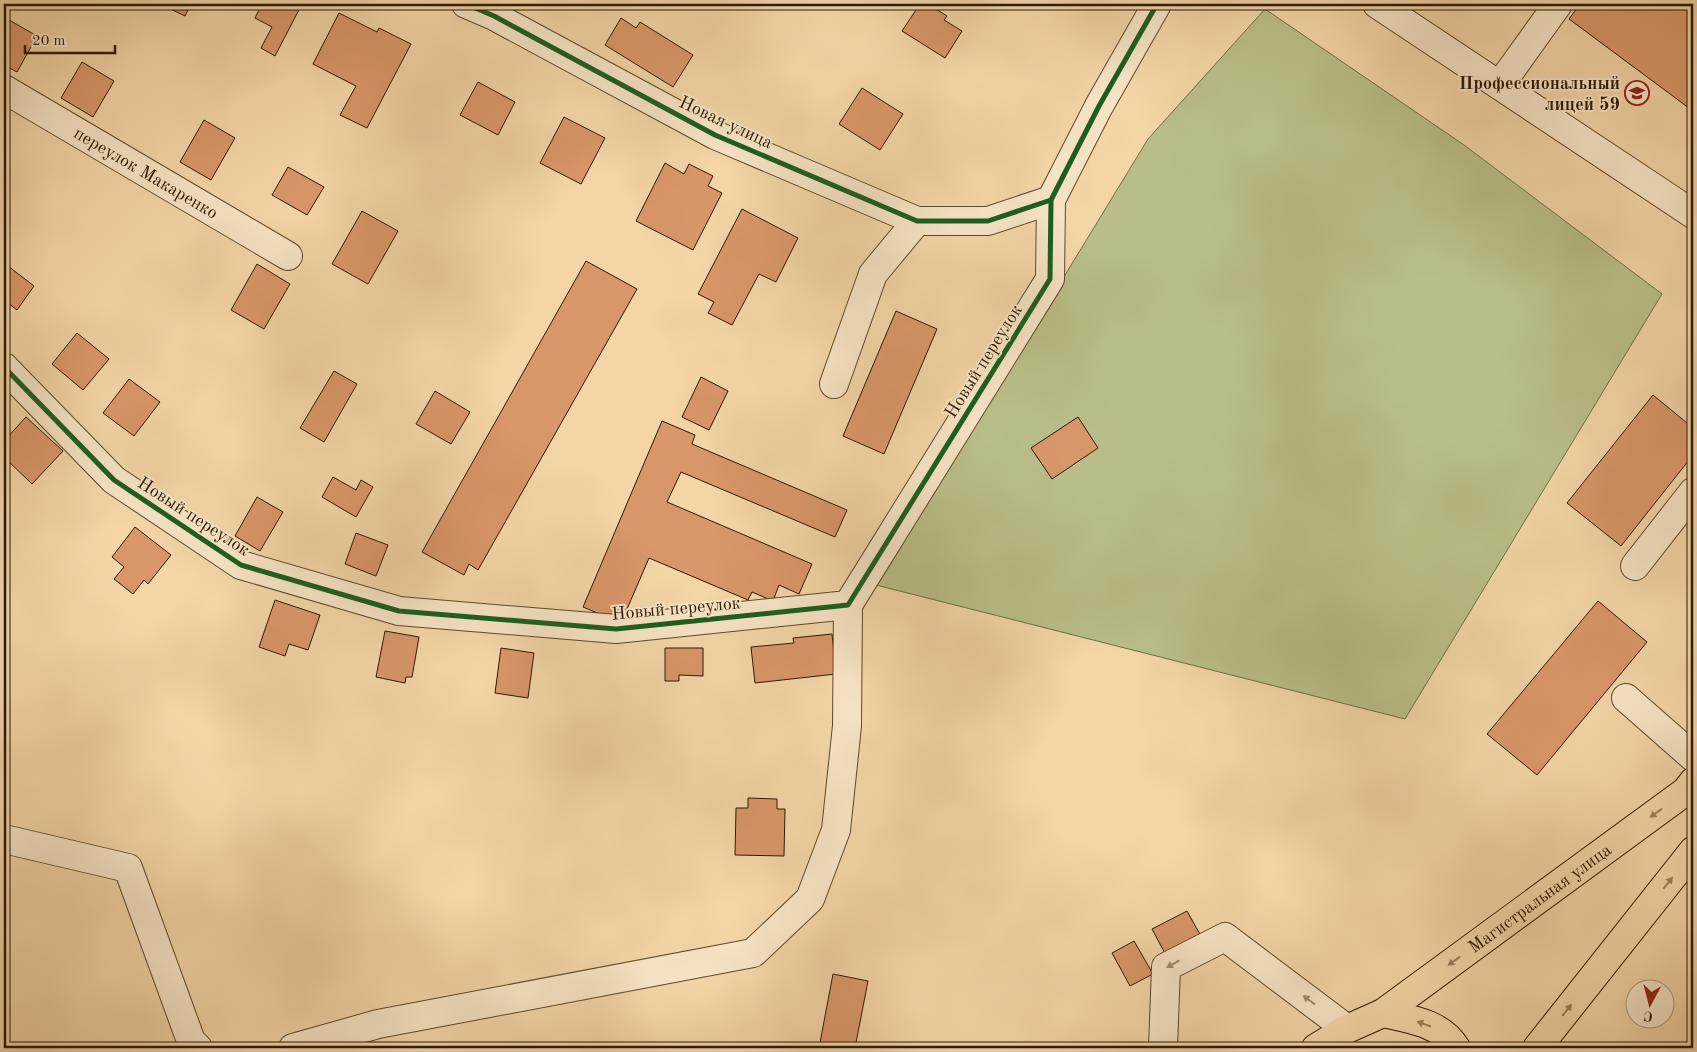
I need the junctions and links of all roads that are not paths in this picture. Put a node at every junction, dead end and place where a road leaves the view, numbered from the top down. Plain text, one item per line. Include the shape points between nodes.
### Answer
1 (466, 4) edge
2 (1157, 4) edge
3 (1377, 4) edge
4 (1558, 4) edge
5 (497, 10) edge
6 (1500, 85) junction
7 (4, 89) edge
8 (1052, 200) junction
9 (1693, 214) edge
10 (918, 221) junction
11 (288, 256) dead end
12 (4, 367) edge
13 (834, 384) dead end
14 (1693, 492) edge
15 (1635, 566) dead end
16 (848, 605) junction
17 (1626, 698) dead end
18 (1693, 757) edge
19 (1693, 782) edge
20 (4, 839) edge
21 (1693, 851) edge
22 (1383, 1013) junction
23 (1348, 1029) junction
24 (198, 1048) edge
25 (293, 1048) edge
26 (1164, 1048) edge
27 (1316, 1048) edge
28 (1456, 1048) edge
29 (1537, 1048) edge

1 - 5 street, Новая улица
2 - 8 street via 1099,106
3 - 6 street
4 - 6 street
5 - 10 street, Новая улица via 715,135
6 - 9 street
7 - 11 street, переулок Макаренко
8 - 10 street, Новая улица via 988,221
8 - 16 street, Новый переулок via 1050,279
10 - 13 street via 873,274
12 - 16 street, Новый переулок via 114,480 241,565 390,608 616,629
14 - 15 street
16 - 25 street via 847,726 836,830 810,899 754,954 378,1024
17 - 18 street
19 -> 22 main road, Магистральная улица via 1678,797
20 - 24 street via 128,868 191,1040
29 -> 21 main road
22 - 23 main road, Магистральная улица
28 -> 22 main road via 1451,1039 1428,1024
23 -> 26 street via 1225,937 1166,967
23 - 27 main road, Магистральная улица

